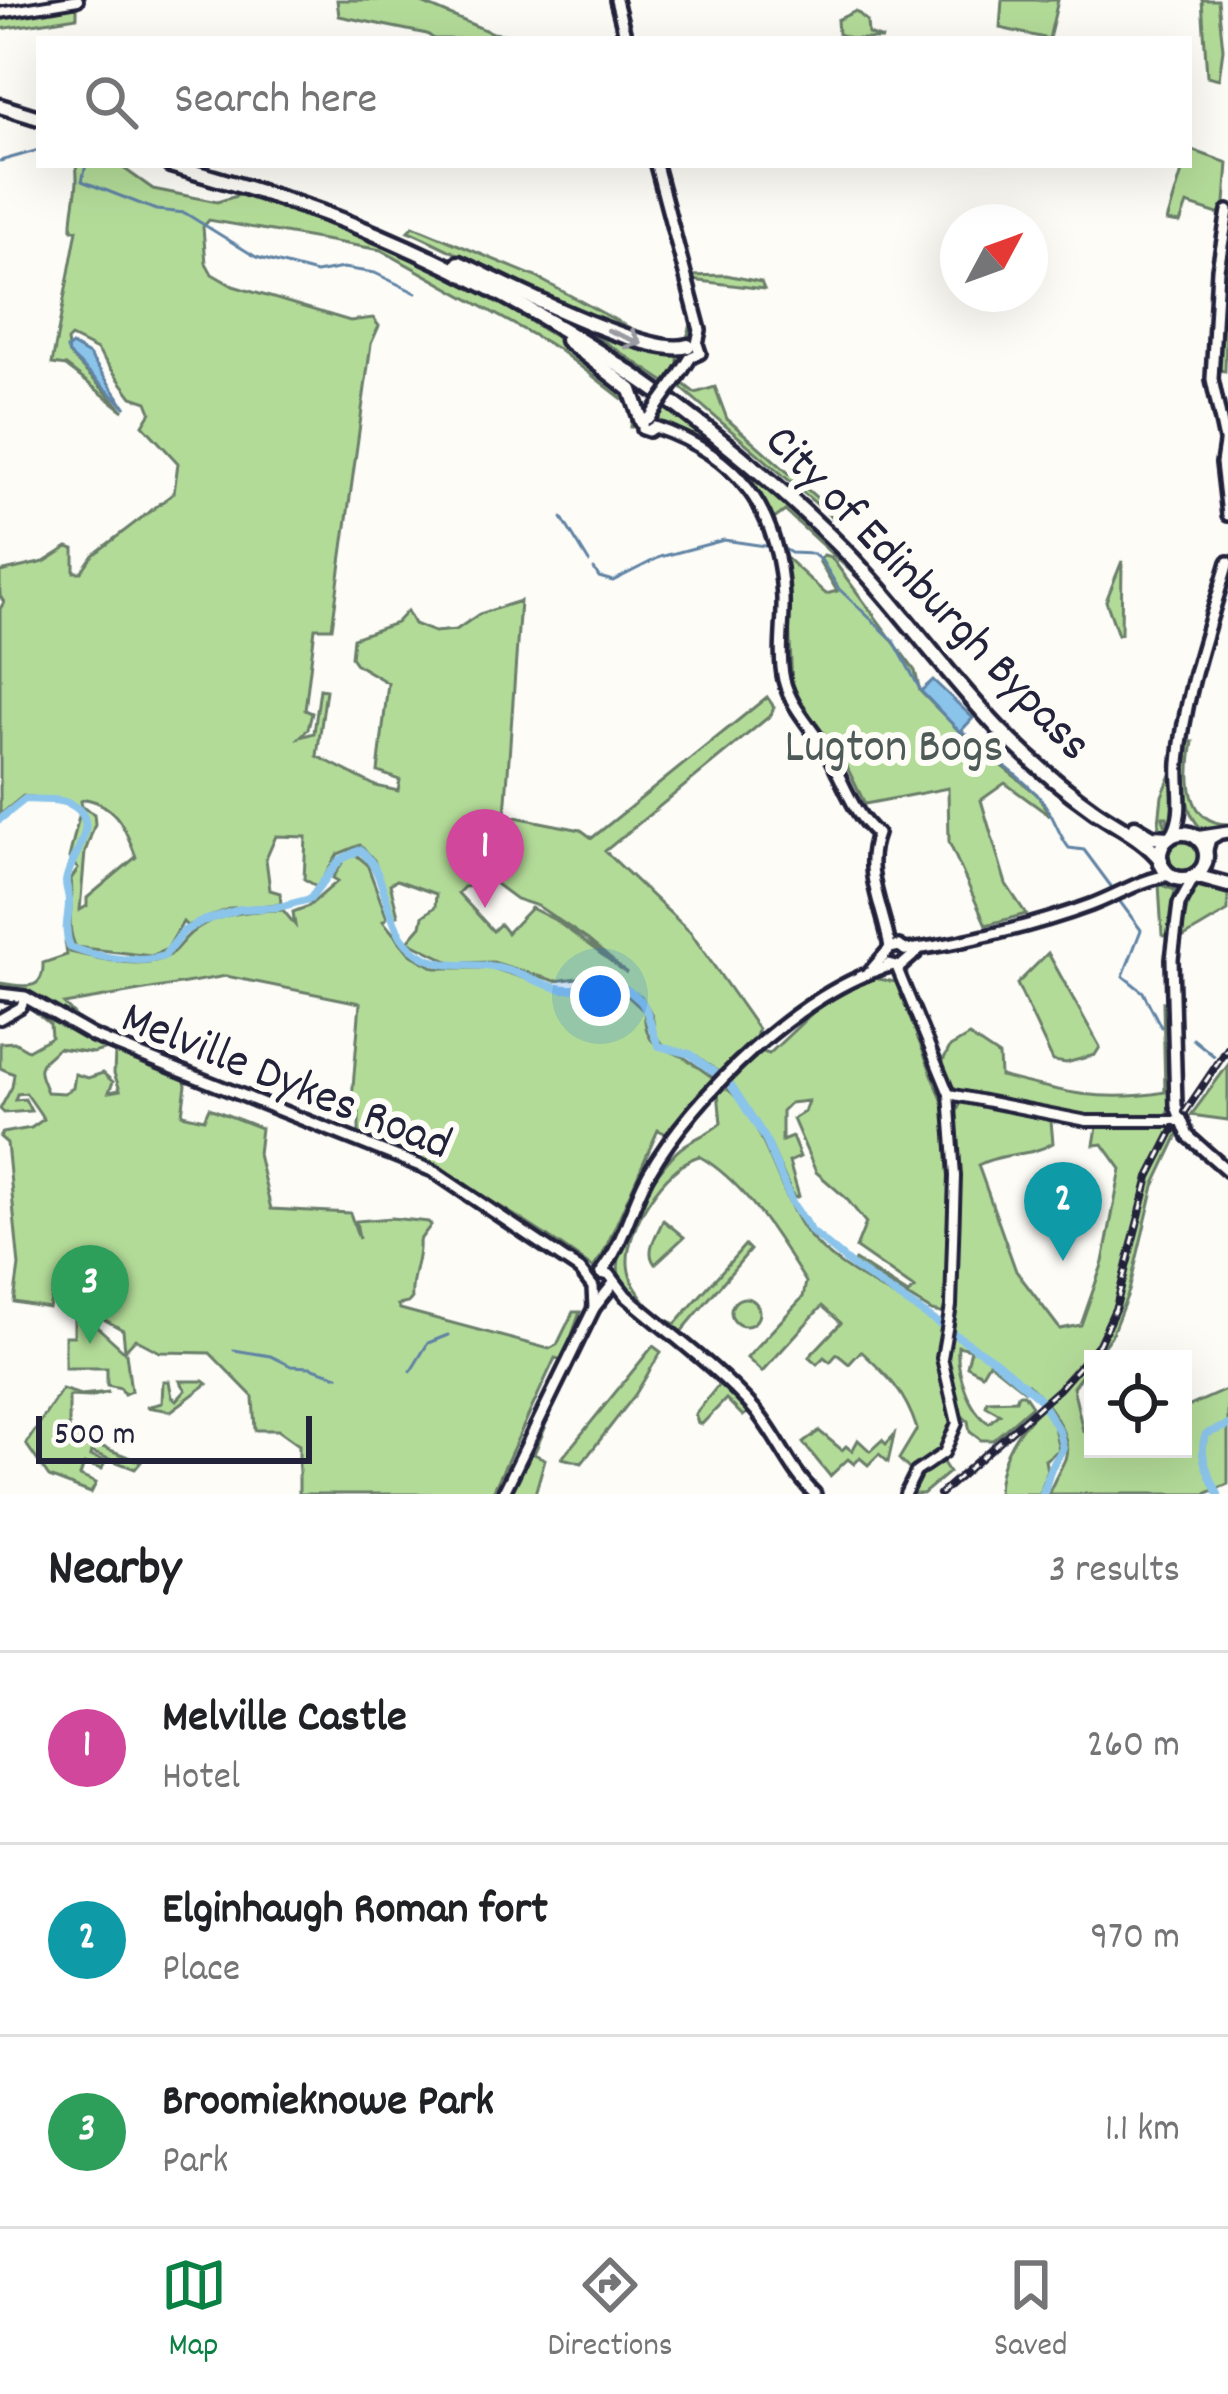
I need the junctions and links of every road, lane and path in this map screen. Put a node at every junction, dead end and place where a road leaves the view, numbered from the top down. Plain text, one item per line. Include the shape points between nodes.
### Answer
1 (77, 0) edge
2 (616, 0) edge
3 (0, 13) edge
4 (625, 36) edge
5 (0, 110) edge
6 (36, 121) edge
7 (180, 168) edge
8 (202, 168) edge
9 (657, 168) edge
10 (1228, 212) edge
11 (443, 260) junction
12 (692, 349) junction
13 (649, 422) junction
14 (1226, 428) edge
15 (1228, 515) edge
16 (1228, 562) edge
17 (1180, 807) junction
18 (1225, 832) edge
19 (1194, 836) junction
20 (1170, 838) junction
21 (1206, 854) junction
22 (1161, 861) junction
23 (1172, 876) junction
24 (1195, 876) junction
25 (1228, 881) edge
26 (1139, 883) junction
27 (1179, 904) junction
28 (897, 958) junction
29 (0, 994) edge
30 (25, 998) junction
31 (0, 1019) edge
32 (953, 1098) junction
33 (1176, 1106) junction
34 (1180, 1121) junction
35 (1162, 1123) junction
36 (1228, 1172) edge
37 (602, 1280) junction
38 (608, 1293) junction
39 (626, 1296) junction
40 (594, 1308) junction
41 (502, 1494) edge
42 (815, 1494) edge
43 (905, 1494) edge

1 - 3 main road
2 - 4 main road
5 - 6 highway
7 - 11 highway, City of Edinburgh Bypass
8 - 11 highway, City of Edinburgh Bypass via 332,210
9 - 12 main road via 698,319
10 - 14 main road via 1213,389
11 -> 12 highway via 636,342
11 - 13 highway via 597,361 631,390
11 - 20 highway, City of Edinburgh Bypass via 586,334 732,439 860,557 1034,754 1100,806 1148,835
11 - 22 highway, City of Edinburgh Bypass via 609,357 738,452 862,569 1011,741
12 - 13 main road, bridge
13 - 28 main road via 705,446 754,498 782,581 788,693 867,829 878,834 871,880
14 - 15 main road
16 - 17 main road via 1184,726
17 - 19 main road
17 - 20 main road
18 - 19 main road
18 - 21 main road via 1210,839
19 - 20 highway
19 - 21 highway
20 - 22 highway
21 - 24 highway
21 - 25 highway
22 - 23 highway
22 - 26 main road
23 - 24 highway
23 - 26 main road
23 - 27 main road
24 - 25 highway
24 - 27 main road
26 - 28 main road via 1089,906
27 - 33 main road via 1171,992
28 - 32 main road
28 - 37 main road via 825,994 763,1042 686,1122 650,1172
29 - 30 main road
30 - 31 main road
30 - 37 main road, Melville Dykes Road via 93,1036 434,1171
32 - 35 main road via 1069,1118
32 - 43 main road via 943,1367 956,1411 951,1444 916,1472
33 - 34 main road
33 - 35 main road
34 - 35 main road
34 - 36 main road
37 - 38 main road
37 - 39 main road, Melville Dykes Road
37 - 40 main road
38 - 39 main road
38 - 40 main road
39 - 42 main road, Melville Dykes Road via 752,1406
40 - 41 main road

